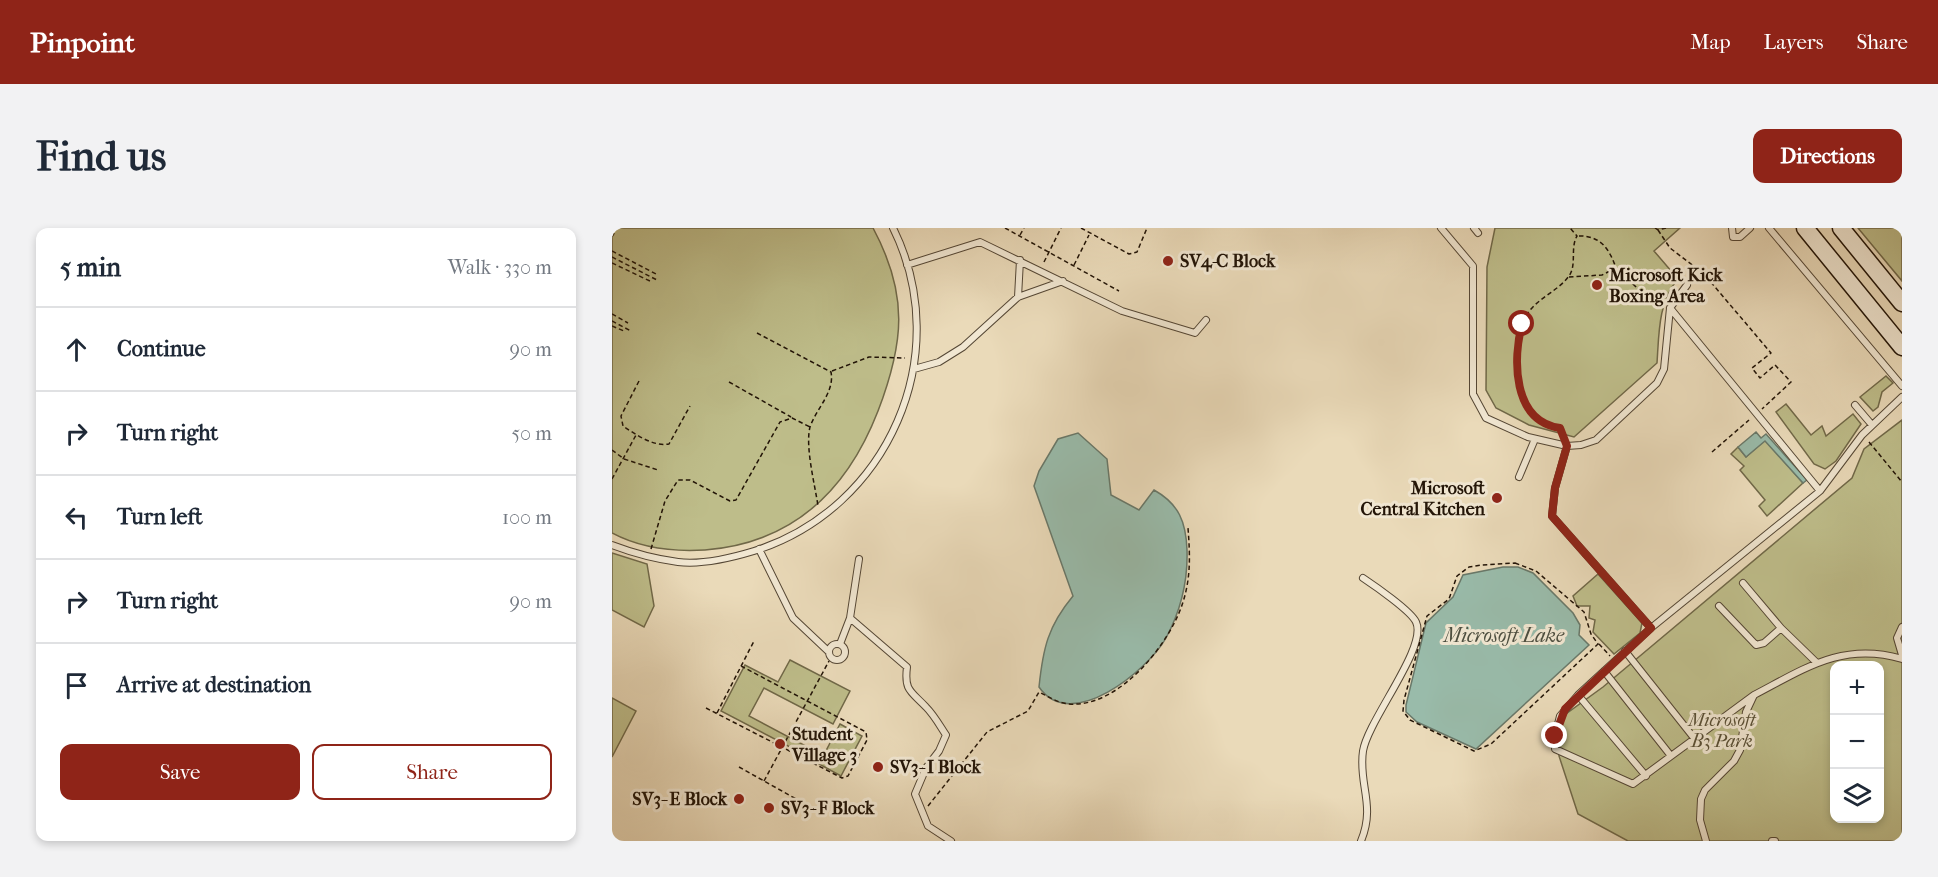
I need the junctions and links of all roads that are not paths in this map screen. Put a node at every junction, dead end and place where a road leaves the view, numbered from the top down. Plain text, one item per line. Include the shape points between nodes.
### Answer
1 (893, 228) edge
2 (1441, 228) edge
3 (1732, 228) edge
4 (1750, 228) edge
5 (1769, 228) edge
6 (1805, 228) edge
7 (1841, 228) edge
8 (1020, 260) junction
9 (907, 265) junction
10 (1063, 281) junction
11 (1687, 285) dead end
12 (1018, 297) junction
13 (1902, 303) edge
14 (1670, 308) junction
15 (1206, 320) dead end
16 (1902, 346) edge
17 (914, 369) junction
18 (1902, 386) edge
19 (1902, 397) edge
20 (1855, 405) dead end
21 (1872, 425) junction
22 (1535, 439) junction
23 (1567, 446) junction
24 (1519, 477) dead end
25 (1820, 491) junction
26 (612, 545) edge
27 (759, 549) junction
28 (859, 559) dead end
29 (1364, 578) dead end
30 (1743, 583) dead end
31 (1719, 606) dead end
32 (850, 618) junction
33 (1902, 627) edge
34 (1651, 628) junction
35 (1782, 628) junction
36 (840, 644) junction
37 (1625, 651) junction
38 (830, 654) junction
39 (1902, 657) edge
40 (1816, 662) junction
41 (1604, 670) junction
42 (1578, 695) junction
43 (1754, 695) junction
44 (1694, 738) junction
45 (1671, 756) junction
46 (1646, 776) junction
47 (951, 841) edge
48 (1361, 841) edge
49 (1706, 841) edge

1 - 9 lane
2 - 22 lane via 1473,266 1473,394 1486,418
3 - 4 lane via 1732,238 1740,237
5 - 18 lane
6 - 16 main road
7 - 13 main road
8 - 9 lane via 980,242
8 - 10 lane
8 - 12 lane
9 - 17 lane via 917,316
10 - 12 lane
10 - 15 lane via 1122,311 1195,333
11 - 14 lane
12 - 17 lane via 963,347 939,362
14 - 23 lane via 1664,369 1658,383 1596,440
14 - 25 lane
17 - 27 lane via 901,415 879,457 849,494 820,519
19 - 21 lane
20 - 21 lane
21 - 25 lane
22 - 23 lane
22 - 24 lane
23 - 34 lane via 1552,516
25 - 34 lane
26 - 27 lane via 680,562 729,558
27 - 38 lane via 793,618
28 - 32 lane
29 - 48 lane via 1416,621 1418,633 1399,680 1369,730 1363,751 1368,800
30 - 35 lane
31 - 35 lane via 1756,645
32 - 36 lane
32 - 47 lane via 907,667 905,682 946,735 915,794 928,826
33 - 39 lane via 1897,638
34 - 37 lane
35 - 40 lane
36 - 38 lane via 834,644
36 - 38 lane via 845,656 839,661
37 - 41 lane
37 - 44 lane
39 - 40 lane via 1860,652
40 - 43 lane
41 - 42 lane
41 - 45 lane
42 - 46 lane
42 - 46 lane via 1560,716 1555,749 1632,784
43 - 44 lane
43 - 49 lane via 1734,762 1710,784 1701,799 1700,820
44 - 45 lane
45 - 46 lane

